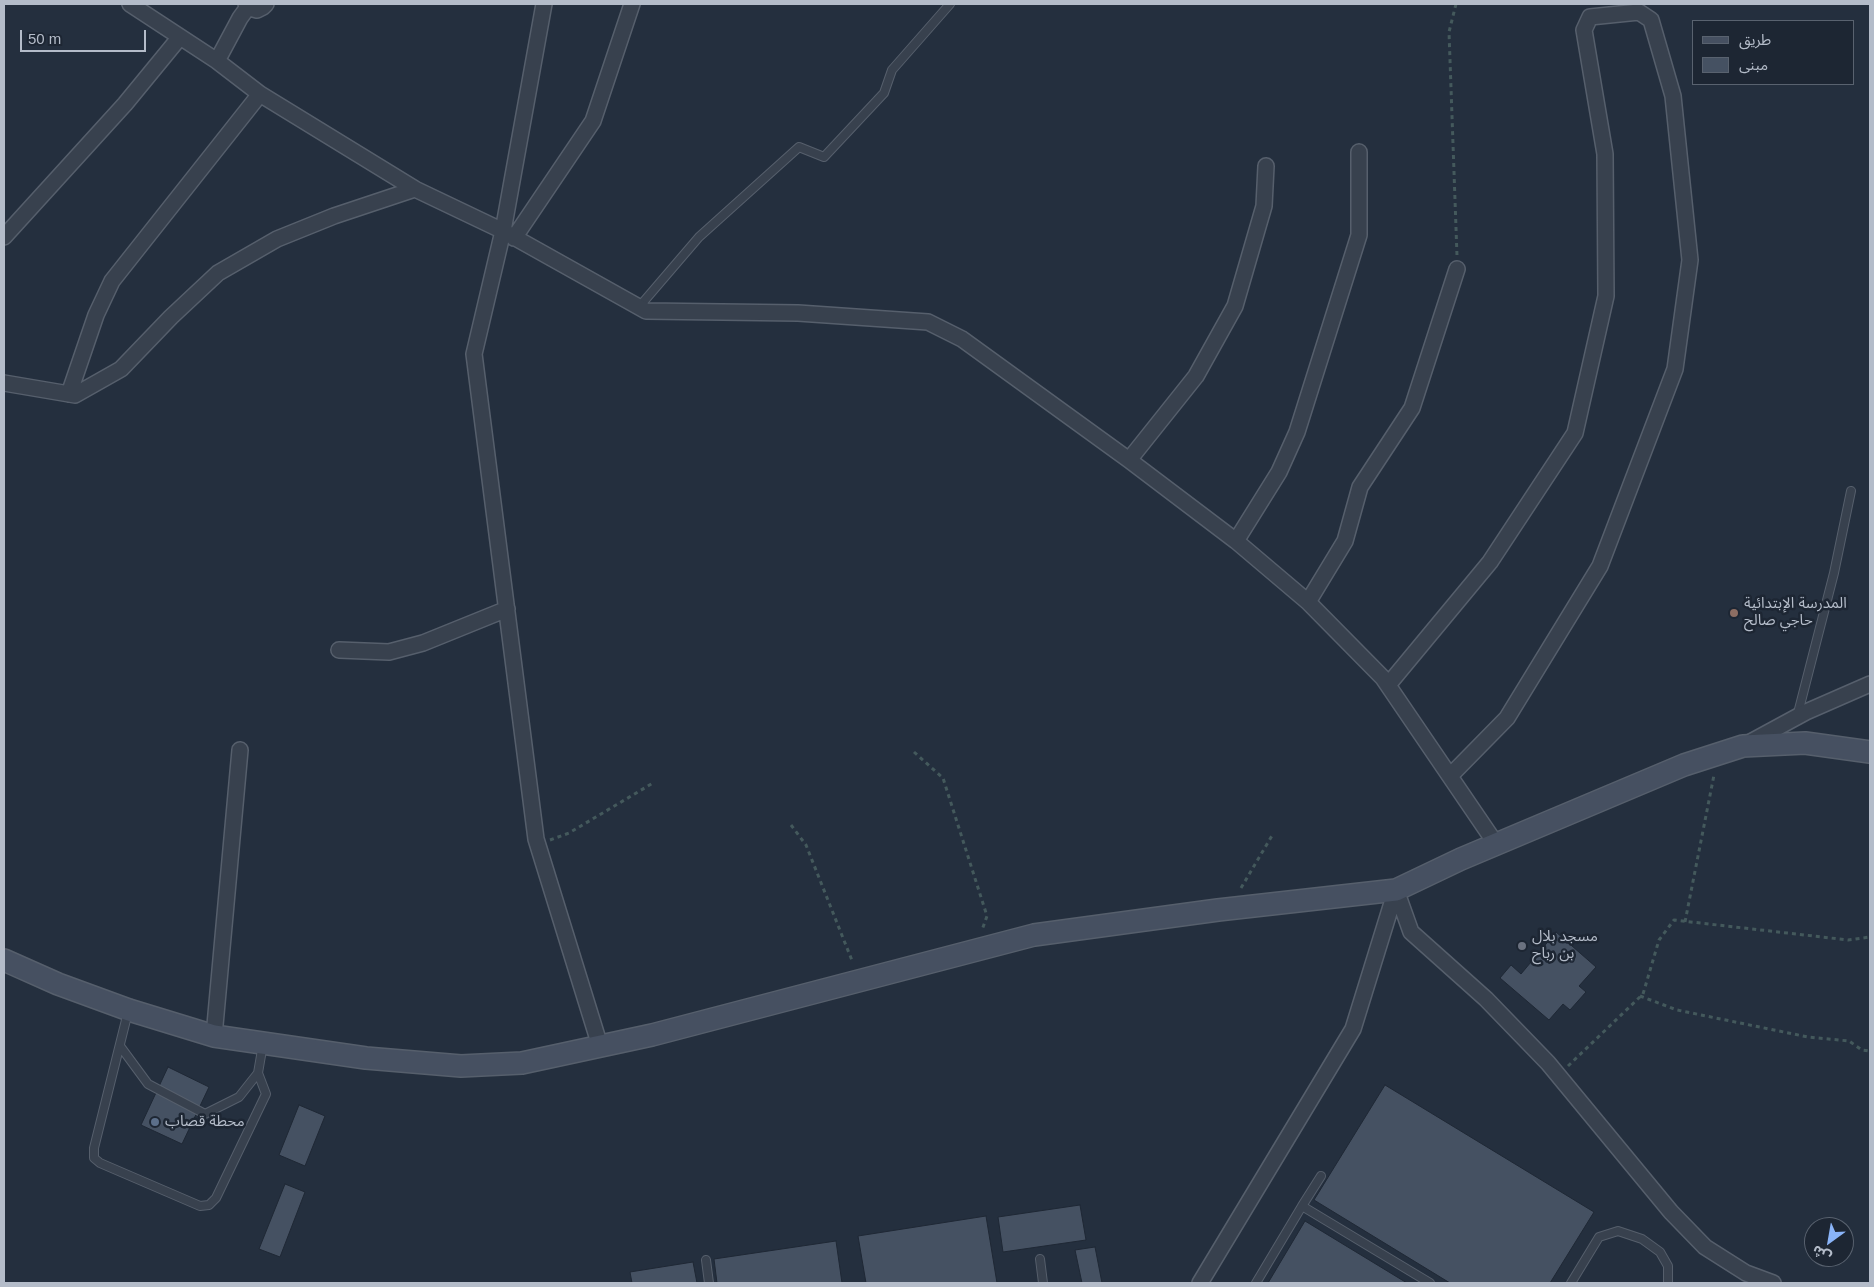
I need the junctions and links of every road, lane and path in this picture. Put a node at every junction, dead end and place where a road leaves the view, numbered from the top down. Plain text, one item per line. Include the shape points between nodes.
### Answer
1 (130, 4) edge
2 (266, 4) edge
3 (544, 4) edge
4 (632, 4) edge
5 (950, 4) edge
6 (1456, 4) edge
7 (247, 5) edge
8 (145, 8) edge
9 (180, 37) junction
10 (217, 62) junction
11 (260, 94) junction
12 (1359, 152) dead end
13 (1266, 166) dead end
14 (415, 189) junction
15 (508, 234) junction
16 (4, 237) edge
17 (1457, 269) joint
18 (638, 307) junction
19 (4, 383) edge
20 (69, 394) junction
21 (1129, 460) junction
22 (1851, 492) dead end
23 (1236, 541) junction
24 (1308, 602) junction
25 (507, 609) junction
26 (339, 650) dead end
27 (1870, 684) edge
28 (1388, 685) junction
29 (1797, 716) junction
30 (1743, 746) junction
31 (240, 750) dead end
32 (914, 752) dead end
33 (1870, 752) edge
34 (1718, 754) junction
35 (1450, 776) junction
36 (653, 783) dead end
37 (791, 825) dead end
38 (1273, 834) dead end
39 (538, 844) junction
40 (1496, 844) junction
41 (1396, 890) junction
42 (1229, 908) junction
43 (1685, 922) junction
44 (1870, 937) edge
45 (976, 950) junction
46 (4, 960) edge
47 (860, 980) junction
48 (1640, 996) junction
49 (129, 1010) junction
50 (214, 1036) junction
51 (263, 1043) junction
52 (120, 1046) junction
53 (600, 1046) junction
54 (1870, 1051) edge
55 (258, 1073) junction
56 (1559, 1075) junction
57 (1321, 1176) dead end
58 (1302, 1206) junction
59 (706, 1260) dead end
60 (1040, 1260) dead end
61 (709, 1283) edge
62 (1043, 1283) edge
63 (1200, 1283) edge
64 (1256, 1283) edge
65 (1430, 1283) edge
66 (1571, 1283) edge
67 (1668, 1283) edge
68 (1773, 1283) edge

1 - 8 street
2 - 7 street via 257,10
3 - 15 street
4 - 15 street via 593,121
5 - 18 lane via 892,70 884,93 824,157 799,146 700,237
6 - 17 path via 1449,32
7 - 10 street
8 - 9 street
9 - 10 street
9 - 16 street via 125,104
10 - 11 street
11 - 14 street
11 - 20 street via 112,281 96,315
12 - 23 street via 1360,235 1297,432 1279,472
13 - 21 street via 1264,206 1235,306 1196,376
14 - 15 street
14 - 20 street via 277,238 218,273 121,369 75,395
15 - 18 street
15 - 25 street via 474,354
17 - 24 street via 1412,408 1360,487 1346,541
18 - 21 street via 646,311 798,313 928,322 962,339
19 - 20 street
21 - 23 street
22 - 29 lane
23 - 24 street
24 - 28 street
25 - 26 street via 423,643 389,652
25 - 39 street
27 - 29 street
28 - 35 street
28 - 35 street via 1490,562 1575,434 1606,296 1605,154 1584,30 1590,17 1639,12 1651,20 1673,96 1690,260 1675,369 1600,566 1507,718
29 - 30 street
30 - 33 main road via 1805,743
30 - 34 main road
31 - 50 street
32 - 45 path via 943,778 984,906 987,916
34 - 40 main road via 1684,764
34 - 43 path
35 - 40 street
36 - 39 path via 569,833
37 - 47 path via 806,845
38 - 42 path
39 - 53 street
40 - 41 main road
41 - 42 main road
41 - 56 street via 1411,932 1486,999
41 - 63 street via 1353,1030
42 - 45 main road via 1034,934
43 - 44 path via 1848,940
43 - 48 path via 1674,920 1659,940
45 - 47 main road
46 - 49 main road
47 - 53 main road
48 - 54 path via 1677,1010 1808,1036 1849,1040 1862,1050
48 - 56 path
49 - 50 main road
49 - 52 lane
50 - 51 main road
51 - 53 main road via 366,1058 461,1066 522,1063
51 - 55 lane
52 - 55 lane via 148,1084 205,1114 239,1097
52 - 55 lane via 94,1158 200,1206 209,1205 216,1198 266,1094
56 - 68 street via 1671,1212 1705,1247 1746,1272
57 - 58 lane
58 - 64 lane
58 - 65 lane
59 - 61 lane
60 - 62 lane
66 - 67 lane via 1599,1237 1618,1231 1642,1239 1660,1252 1668,1266

